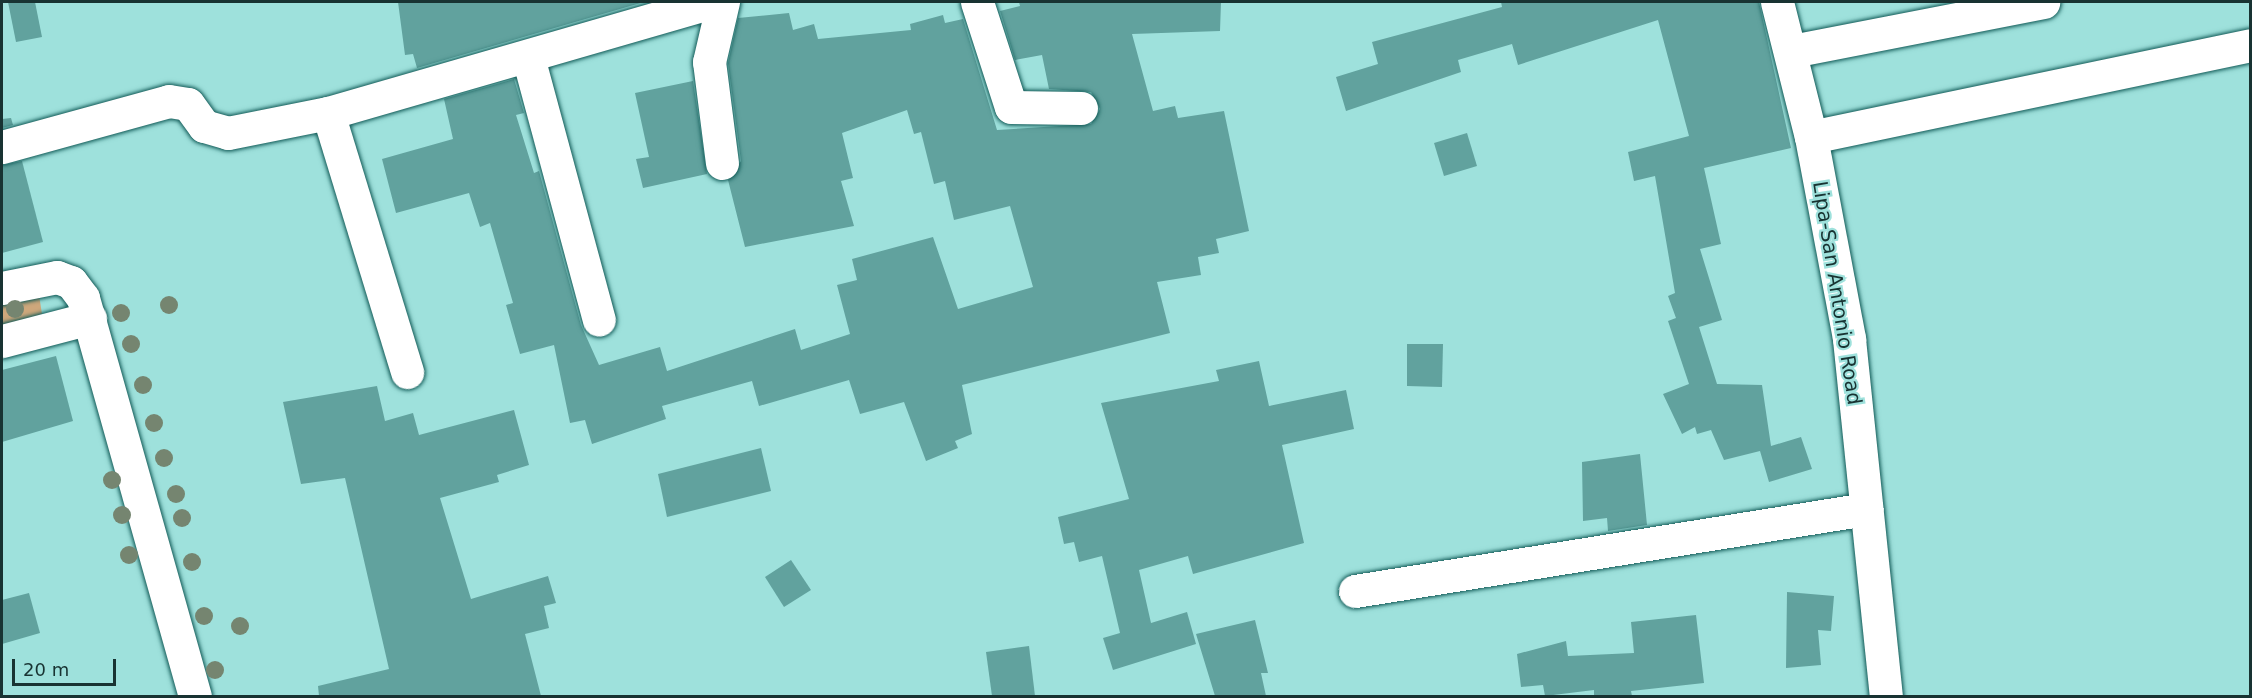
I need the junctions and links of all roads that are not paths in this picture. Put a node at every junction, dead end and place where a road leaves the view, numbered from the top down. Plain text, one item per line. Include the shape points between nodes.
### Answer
1 (712, 2) edge
2 (723, 2) edge
3 (977, 2) edge
4 (1777, 2) edge
5 (2043, 2) edge
6 (2250, 45) edge
7 (1791, 51) junction
8 (528, 57) junction
9 (1081, 108) dead end
10 (328, 113) junction
11 (1811, 136) junction
12 (2, 147) edge
13 (722, 163) dead end
14 (2, 288) edge
15 (90, 318) junction
16 (599, 320) dead end
17 (2, 341) edge
18 (407, 372) dead end
19 (1866, 509) junction
20 (1355, 591) dead end
21 (195, 696) edge
22 (1886, 696) edge

1 - 8 street
2 - 13 street via 709,62
3 - 9 street via 1011,107
4 - 7 street, Lipa-San Antonio Road
5 - 7 street
6 - 11 street
7 - 11 street, Lipa-San Antonio Road
8 - 10 street
8 - 16 street
10 - 12 street via 228,133 204,126 188,104 169,101
10 - 18 street
11 - 19 street, Lipa-San Antonio Road via 1849,339
14 - 15 street via 46,277 65,279 83,298
15 - 17 street
15 - 21 street
19 - 20 street
19 - 22 street, Lipa-San Antonio Road

